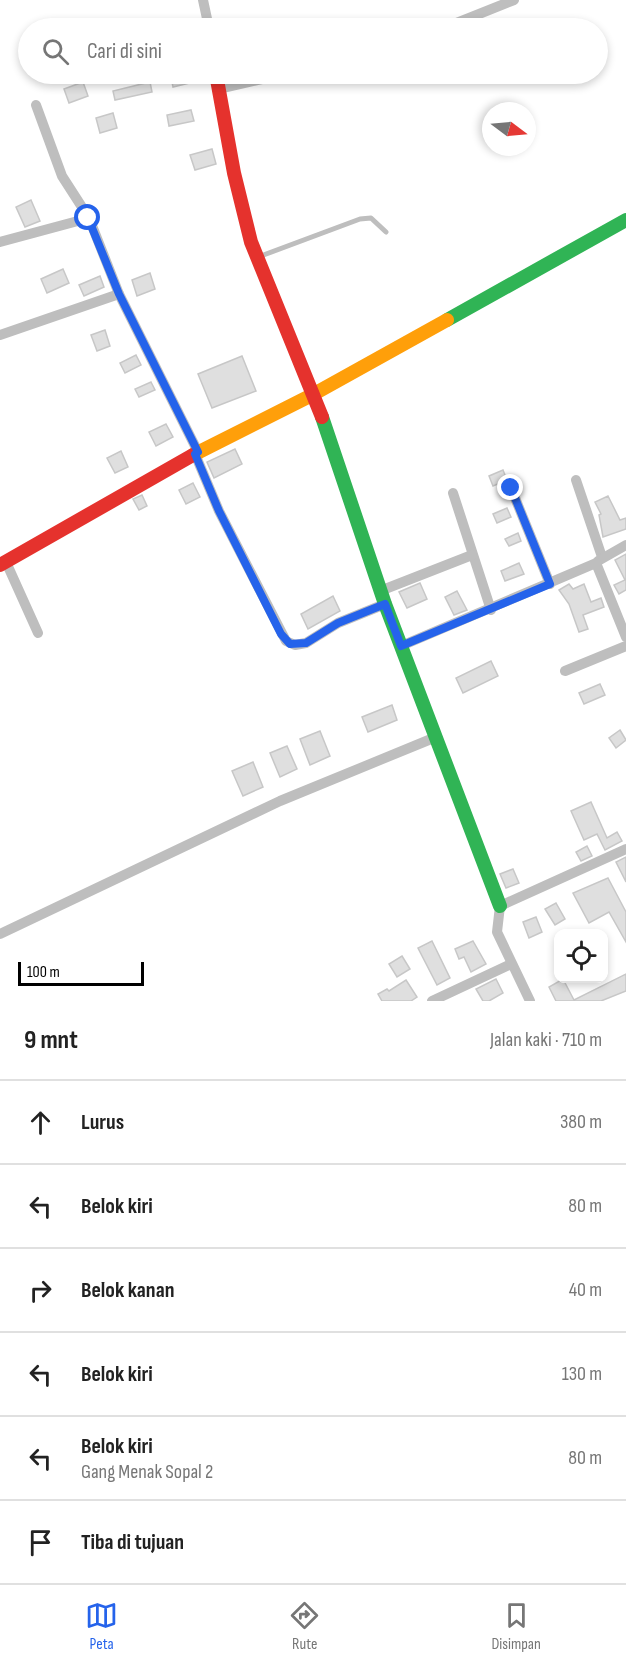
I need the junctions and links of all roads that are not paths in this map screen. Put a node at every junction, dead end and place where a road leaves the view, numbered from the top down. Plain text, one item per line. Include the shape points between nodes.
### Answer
1 (203, 0) edge
2 (514, 0) edge
3 (207, 18) edge
4 (469, 18) edge
5 (217, 84) edge
6 (240, 84) edge
7 (218, 89) junction
8 (36, 105) dead end
9 (88, 218) junction
10 (626, 220) edge
11 (386, 232) dead end
12 (0, 243) edge
13 (256, 257) junction
14 (119, 294) junction
15 (0, 335) edge
16 (312, 395) junction
17 (195, 449) junction
18 (576, 480) dead end
19 (511, 488) dead end
20 (453, 493) dead end
21 (626, 545) edge
22 (472, 555) junction
23 (599, 560) junction
24 (3, 563) edge
25 (550, 584) junction
26 (382, 597) junction
27 (490, 610) junction
28 (38, 633) dead end
29 (626, 637) edge
30 (401, 646) junction
31 (626, 646) edge
32 (565, 671) dead end
33 (436, 737) junction
34 (626, 849) edge
35 (500, 906) junction
36 (0, 934) edge
37 (511, 964) junction
38 (450, 996) edge
39 (432, 1001) edge
40 (531, 1001) edge

1 - 3 street
2 - 4 street
5 - 7 street
6 - 7 street
7 - 13 street
8 - 9 street via 62,176
9 - 12 street
9 - 14 street
10 - 16 street
11 - 13 lane via 371,218 360,219
13 - 16 street
14 - 15 street
14 - 17 street
16 - 17 street
16 - 26 street
17 - 24 street
17 - 26 street via 219,511 286,641 295,645 306,643
18 - 23 street
19 - 25 street
20 - 22 street
21 - 23 street
22 - 26 street
22 - 27 street
23 - 25 street
23 - 29 street
24 - 28 street
25 - 27 street
26 - 30 street
27 - 30 street
30 - 33 street
31 - 32 street
33 - 35 street
33 - 36 street via 280,801
34 - 35 street
35 - 37 street via 497,932
37 - 38 street
37 - 40 street
38 - 39 street

